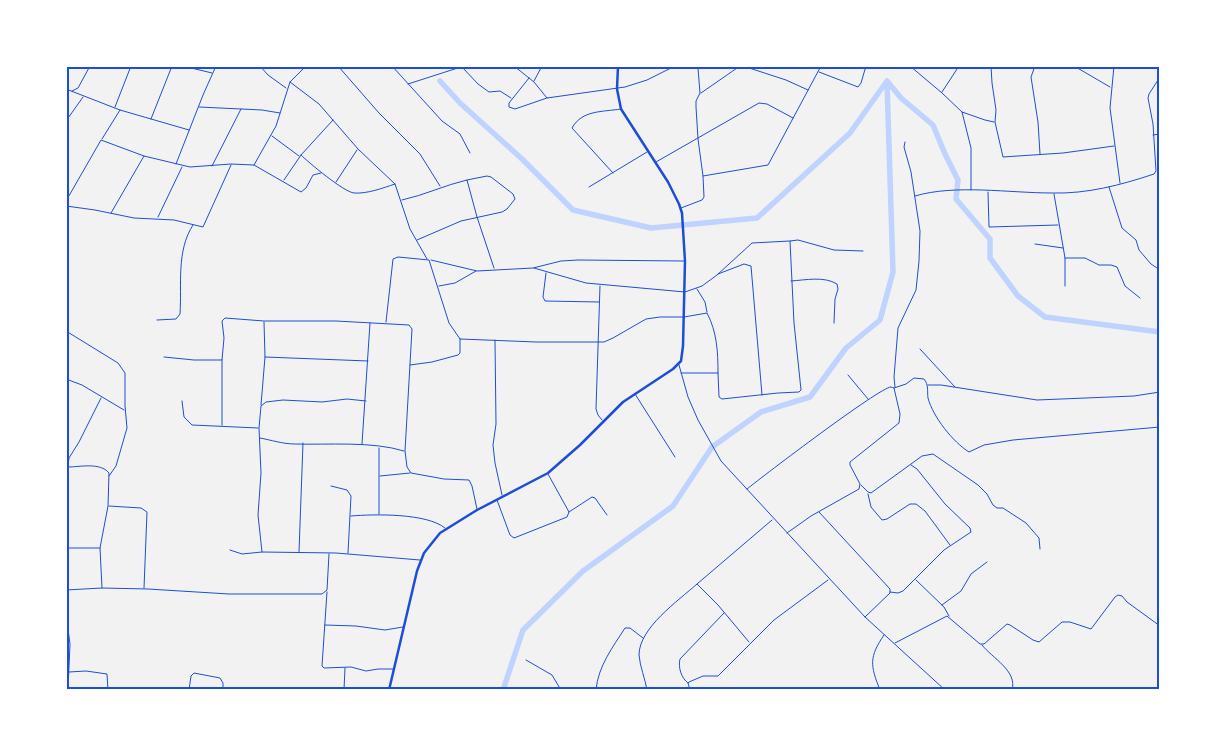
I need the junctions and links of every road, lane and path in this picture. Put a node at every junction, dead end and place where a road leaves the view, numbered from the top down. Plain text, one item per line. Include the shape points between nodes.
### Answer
1 (90, 66) edge
2 (132, 66) edge
3 (172, 66) edge
4 (183, 66) edge
5 (216, 66) edge
6 (260, 66) edge
7 (306, 66) edge
8 (338, 66) edge
9 (392, 66) edge
10 (514, 66) edge
11 (542, 66) edge
12 (618, 66) edge
13 (675, 66) edge
14 (693, 66) edge
15 (703, 66) edge
16 (741, 66) edge
17 (821, 66) edge
18 (866, 66) edge
19 (910, 66) edge
20 (959, 66) edge
21 (991, 66) edge
22 (1035, 66) edge
23 (1074, 66) edge
24 (1114, 66) edge
25 (463, 67) edge
26 (698, 68) junction
27 (818, 72) junction
28 (212, 73) junction
29 (1160, 77) edge
30 (529, 78) junction
31 (290, 82) junction
32 (534, 82) junction
33 (407, 84) junction
34 (78, 88) junction
35 (287, 88) junction
36 (1111, 88) junction
37 (66, 89) edge
38 (617, 89) junction
39 (809, 90) junction
40 (72, 92) junction
41 (942, 92) junction
42 (78, 94) junction
43 (700, 94) junction
44 (83, 96) junction
45 (547, 98) junction
46 (512, 99) junction
47 (198, 107) junction
48 (114, 108) junction
49 (241, 109) junction
50 (621, 109) junction
51 (120, 110) junction
52 (962, 112) junction
53 (280, 114) junction
54 (794, 118) junction
55 (66, 120) edge
56 (150, 120) junction
57 (334, 120) junction
58 (995, 122) junction
59 (188, 130) junction
60 (1160, 134) edge
61 (1153, 135) junction
62 (272, 136) junction
63 (698, 138) junction
64 (101, 140) junction
65 (905, 142) dead end
66 (1114, 146) junction
67 (358, 149) junction
68 (648, 151) junction
69 (470, 153) dead end
70 (300, 155) junction
71 (1040, 155) junction
72 (144, 156) junction
73 (656, 163) junction
74 (176, 164) junction
75 (231, 164) junction
76 (254, 165) junction
77 (183, 166) junction
78 (212, 167) junction
79 (321, 173) junction
80 (613, 173) junction
81 (703, 176) junction
82 (468, 180) junction
83 (283, 181) junction
84 (335, 182) junction
85 (395, 184) junction
86 (1120, 184) junction
87 (440, 187) junction
88 (589, 187) dead end
89 (1108, 187) junction
90 (970, 190) junction
91 (988, 191) junction
92 (1054, 193) junction
93 (914, 196) junction
94 (401, 200) junction
95 (66, 201) edge
96 (66, 206) edge
97 (680, 208) junction
98 (111, 213) junction
99 (477, 217) junction
100 (158, 218) junction
101 (1058, 224) junction
102 (193, 225) junction
103 (417, 240) junction
104 (790, 241) junction
105 (1035, 244) dead end
106 (1064, 248) junction
107 (863, 251) dead end
108 (1065, 258) junction
109 (429, 260) junction
110 (686, 261) junction
111 (533, 268) junction
112 (494, 269) junction
113 (477, 270) junction
114 (1160, 270) edge
115 (546, 272) junction
116 (717, 275) junction
117 (791, 281) junction
118 (438, 286) junction
119 (600, 286) junction
120 (1065, 286) dead end
121 (697, 289) junction
122 (685, 292) junction
123 (1140, 298) dead end
124 (600, 302) junction
125 (707, 313) junction
126 (684, 317) junction
127 (156, 320) dead end
128 (264, 321) junction
129 (370, 323) junction
130 (834, 323) dead end
131 (386, 324) junction
132 (66, 331) edge
133 (460, 339) junction
134 (495, 339) junction
135 (600, 341) junction
136 (920, 349) dead end
137 (164, 357) dead end
138 (265, 357) junction
139 (222, 360) junction
140 (368, 361) junction
141 (678, 364) junction
142 (409, 365) junction
143 (681, 373) junction
144 (718, 373) junction
145 (848, 375) dead end
146 (66, 379) edge
147 (928, 385) junction
148 (895, 388) junction
149 (956, 388) junction
150 (1160, 392) edge
151 (634, 394) junction
152 (762, 395) junction
153 (101, 398) junction
154 (868, 400) junction
155 (182, 401) dead end
156 (366, 401) junction
157 (261, 406) junction
158 (125, 410) junction
159 (603, 420) junction
160 (222, 426) junction
161 (258, 428) junction
162 (1160, 428) edge
163 (260, 438) junction
164 (303, 444) junction
165 (362, 445) junction
166 (379, 447) junction
167 (405, 451) junction
168 (675, 457) dead end
169 (910, 465) junction
170 (68, 467) junction
171 (411, 473) junction
172 (548, 473) junction
173 (110, 476) junction
174 (380, 476) junction
175 (66, 479) edge
176 (860, 484) junction
177 (331, 486) dead end
178 (746, 489) junction
179 (868, 492) junction
180 (503, 497) junction
181 (497, 500) junction
182 (108, 506) junction
183 (477, 510) junction
184 (819, 511) junction
185 (569, 512) junction
186 (379, 515) junction
187 (607, 515) dead end
188 (350, 516) junction
189 (773, 519) junction
190 (445, 528) junction
191 (787, 533) junction
192 (950, 546) junction
193 (66, 548) edge
194 (100, 548) junction
195 (1040, 549) dead end
196 (230, 550) dead end
197 (262, 552) junction
198 (299, 553) junction
199 (329, 554) junction
200 (348, 554) junction
201 (421, 560) junction
202 (987, 562) dead end
203 (829, 579) junction
204 (916, 580) junction
205 (698, 584) junction
206 (102, 588) junction
207 (144, 589) junction
208 (67, 590) edge
209 (327, 590) junction
210 (890, 592) junction
211 (942, 605) junction
212 (724, 613) junction
213 (949, 616) junction
214 (865, 617) junction
215 (325, 625) junction
216 (1160, 626) edge
217 (404, 627) junction
218 (884, 634) junction
219 (643, 638) junction
220 (750, 643) junction
221 (894, 644) junction
222 (980, 644) junction
223 (526, 660) dead end
224 (345, 667) junction
225 (395, 668) junction
226 (69, 672) junction
227 (688, 683) junction
228 (68, 690) edge
229 (108, 690) edge
230 (190, 690) edge
231 (223, 690) edge
232 (344, 690) edge
233 (389, 690) edge
234 (561, 690) edge
235 (596, 690) edge
236 (647, 690) edge
237 (690, 690) edge
238 (880, 690) edge
239 (945, 690) edge
240 (1012, 690) edge

1 - 34 street
2 - 48 street
3 - 56 street
4 - 28 street
5 - 28 street
6 - 35 street via 273,80
7 - 31 street
8 - 87 street via 420,154
9 - 33 street
10 - 30 street
11 - 32 street
12 - 38 main road
13 - 38 street via 647,80
14 - 26 street
15 - 26 street
16 - 39 street
16 - 43 street
17 - 27 street
18 - 27 street via 858,87
19 - 41 street
20 - 41 street
21 - 58 street
22 - 71 street via 1031,77
23 - 36 street
24 - 36 street
25 - 33 street
25 - 46 street via 490,92 500,91
26 - 43 street
27 - 39 street
28 - 47 street
29 - 61 street via 1148,96
30 - 32 street
30 - 46 street
31 - 35 street
31 - 57 street
32 - 45 street
33 - 69 street via 442,121 460,134
34 - 40 street
34 - 42 street
35 - 53 street
36 - 66 street
37 - 40 street
38 - 45 street
38 - 50 main road
39 - 54 street
40 - 42 street
41 - 52 street
42 - 44 street
43 - 63 street via 696,101
44 - 48 street
44 - 55 street
45 - 46 street via 513,109 508,104
47 - 49 street
47 - 59 street
48 - 51 street
49 - 53 street
49 - 78 street
50 - 68 main road
50 - 80 street via 586,114 572,127
51 - 56 street
51 - 64 street
52 - 58 street
52 - 90 street via 971,148
53 - 62 street
54 - 63 street via 768,104 759,104
54 - 81 street via 768,165
56 - 59 street
57 - 67 street
57 - 70 street
58 - 71 street via 1003,157
59 - 74 street
60 - 61 street
61 - 86 street via 1156,173
62 - 70 street
62 - 76 street
63 - 73 street
63 - 81 street
64 - 72 street
64 - 95 street
65 - 93 street
66 - 71 street
66 - 86 street
67 - 84 street
67 - 85 street
68 - 73 main road
68 - 80 street
70 - 79 street
70 - 83 street
72 - 74 street
72 - 98 street
73 - 97 main road
74 - 77 street
75 - 76 street
75 - 78 street
75 - 102 street via 205,225
76 - 83 street
77 - 78 street
77 - 100 street
79 - 83 street via 313,175 303,191
79 - 84 street
80 - 88 street
81 - 97 street via 703,198
82 - 87 street
82 - 99 street
82 - 99 street via 491,177 515,196 514,202 502,212
84 - 85 street via 353,193
85 - 94 street
86 - 89 street
87 - 94 street
89 - 92 street
89 - 114 street via 1122,228 1136,240 1151,264
90 - 91 street
90 - 93 street via 951,189
91 - 92 street
91 - 101 street via 989,227
92 - 101 street
93 - 148 street via 920,231 920,261 916,290 898,328
94 - 103 street via 407,222
96 - 98 street
97 - 110 main road
98 - 100 street via 134,218
99 - 103 street
99 - 112 street
100 - 102 street
101 - 106 street
102 - 127 street via 184,244 180,314 176,319
103 - 109 street
104 - 107 street via 798,240 834,250
104 - 116 street via 752,243
104 - 117 street
105 - 106 street
106 - 108 street
108 - 120 street
108 - 123 street via 1085,258 1099,265 1117,268 1125,286
109 - 113 street
109 - 118 street
109 - 131 street via 393,259
110 - 111 street via 578,260
110 - 122 main road
111 - 112 street
111 - 115 street
112 - 113 street
113 - 118 street via 455,283
115 - 119 street
115 - 124 street via 545,301
116 - 121 street
116 - 152 street via 744,264 751,266
117 - 130 street via 821,279 837,284
117 - 152 street via 801,390
118 - 133 street via 448,323
119 - 122 street
119 - 124 street
121 - 122 street
121 - 125 street
122 - 126 main road
124 - 135 street
125 - 126 street
125 - 144 street via 715,334
126 - 135 street via 646,319 613,338
126 - 141 main road via 684,346
128 - 129 street
128 - 138 street
128 - 139 street via 223,320
129 - 131 street
129 - 140 street
131 - 142 street via 407,324 410,327
132 - 158 street via 122,367 126,376
133 - 134 street
133 - 142 street via 458,355
134 - 135 street
134 - 180 street via 496,424 493,445
135 - 159 street via 596,408
136 - 149 street
137 - 139 street
138 - 140 street
138 - 157 street
139 - 160 street
140 - 156 street
141 - 143 street
141 - 151 main road
142 - 167 street
143 - 144 street
143 - 178 street via 712,447
144 - 152 street via 720,399
145 - 154 street
146 - 153 street
147 - 148 street via 917,377
147 - 149 street
147 - 162 street via 929,400 942,426 969,452 984,445 1022,438
148 - 154 street via 888,388
148 - 176 street via 899,423 850,462
149 - 150 street via 1037,400
151 - 159 main road
151 - 168 street
153 - 158 street
153 - 170 street via 69,458
154 - 178 street
155 - 160 street via 184,417 189,424
156 - 157 street via 283,400 266,402
156 - 165 street
157 - 161 street
158 - 173 street via 126,432
159 - 172 main road
160 - 161 street
161 - 163 street
163 - 164 street
163 - 197 street via 258,515
164 - 165 street
164 - 198 street
165 - 166 street
166 - 167 street
166 - 174 street
167 - 171 street
169 - 179 street
169 - 192 street via 971,530 970,534
169 - 195 street via 926,454 938,457 978,485 993,505 1026,523 1039,538
170 - 173 street via 99,467
170 - 175 street
171 - 174 street
171 - 183 street via 469,480
172 - 180 main road
172 - 185 street
173 - 182 street
174 - 186 street
176 - 179 street
176 - 184 street via 859,489
177 - 188 street via 350,492
178 - 189 street
179 - 192 street via 871,507 882,520 910,504 918,505
180 - 181 main road
181 - 183 main road
181 - 185 street via 514,538 567,517
182 - 194 street
182 - 207 street via 141,508 147,512
183 - 190 main road
184 - 191 street
184 - 210 street
185 - 187 street via 594,497
186 - 188 street
186 - 190 street via 426,520
188 - 200 street
189 - 191 street
189 - 205 street
190 - 201 main road via 433,539
191 - 203 street
192 - 204 street
193 - 194 street
194 - 206 street
196 - 197 street via 242,554
197 - 198 street
198 - 199 street
199 - 200 street
199 - 209 street
200 - 201 street
201 - 217 main road
202 - 211 street via 971,574 961,591
203 - 214 street
203 - 220 street via 785,611
204 - 210 street via 901,592
204 - 211 street
205 - 212 street
205 - 219 street via 651,626
206 - 207 street
206 - 208 street
207 - 209 street via 312,595
208 - 226 street
209 - 215 street
210 - 214 street
211 - 213 street
212 - 220 street
212 - 227 street via 680,658 683,679
213 - 221 street
213 - 222 street
214 - 218 street
215 - 217 street via 385,630
215 - 224 street via 322,666
216 - 222 street via 1118,595 1090,629 1062,622 1039,642 1007,624
217 - 225 main road
218 - 221 street
218 - 238 street via 872,654
219 - 235 street via 625,628 606,658
219 - 236 street via 639,658
220 - 227 street via 718,676 703,676
221 - 239 street
222 - 240 street via 1007,671 1014,685
223 - 234 street via 552,676
224 - 225 street via 366,672
224 - 232 street
225 - 233 main road
226 - 228 street
226 - 229 street via 106,674
227 - 237 street
230 - 231 street via 194,673 220,678

